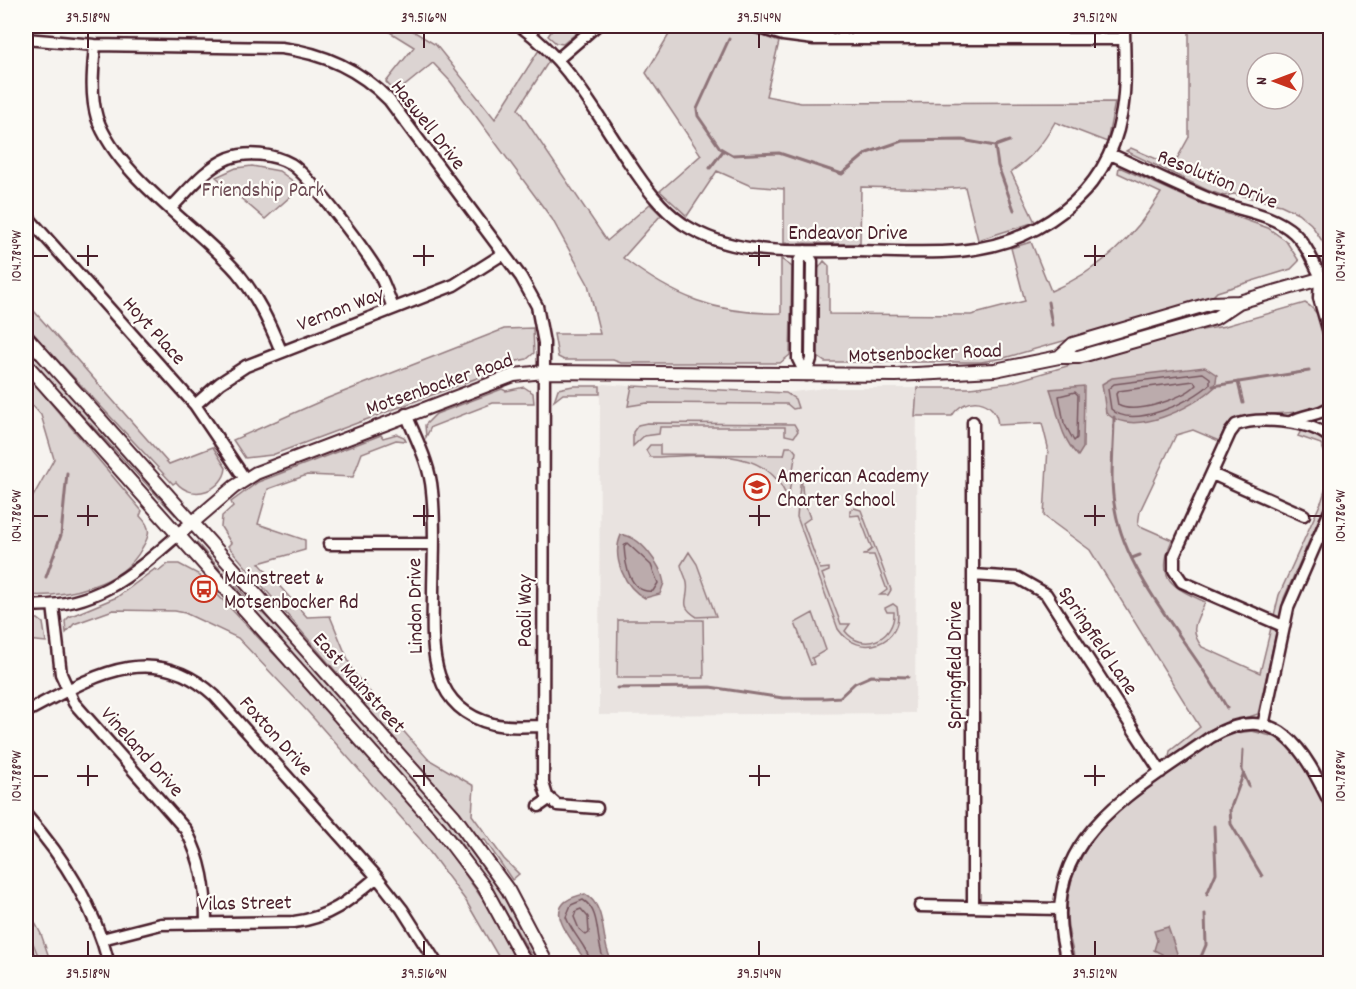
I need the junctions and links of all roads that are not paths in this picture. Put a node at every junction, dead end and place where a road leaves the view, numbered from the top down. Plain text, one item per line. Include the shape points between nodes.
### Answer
1 (520, 26) edge
2 (596, 26) edge
3 (753, 26) edge
4 (914, 26) edge
5 (1124, 26) edge
6 (914, 38) junction
7 (26, 39) edge
8 (1124, 39) junction
9 (95, 45) junction
10 (559, 58) junction
11 (1110, 154) junction
12 (170, 208) junction
13 (26, 215) edge
14 (805, 251) junction
15 (503, 254) junction
16 (1325, 277) edge
17 (1330, 290) edge
18 (393, 308) junction
19 (26, 336) edge
20 (1330, 336) edge
21 (280, 351) junction
22 (26, 364) edge
23 (544, 372) junction
24 (806, 375) junction
25 (195, 405) junction
26 (1330, 407) edge
27 (406, 414) junction
28 (1291, 422) junction
29 (973, 423) dead end
30 (1330, 437) edge
31 (1212, 474) junction
32 (245, 479) junction
33 (1330, 511) edge
34 (1304, 515) dead end
35 (192, 522) junction
36 (178, 535) junction
37 (329, 544) dead end
38 (433, 544) junction
39 (974, 574) junction
40 (26, 605) edge
41 (53, 605) junction
42 (1283, 626) junction
43 (432, 648) junction
44 (419, 649) dead end
45 (67, 690) junction
46 (26, 712) edge
47 (543, 726) junction
48 (1263, 726) junction
49 (1161, 772) junction
50 (549, 798) junction
51 (1330, 803) edge
52 (539, 806) dead end
53 (597, 808) dead end
54 (26, 815) edge
55 (377, 877) junction
56 (920, 906) dead end
57 (973, 907) junction
58 (1060, 909) junction
59 (206, 922) junction
60 (102, 939) junction
61 (26, 951) edge
62 (30, 963) edge
63 (109, 963) edge
64 (437, 963) edge
65 (526, 963) edge
66 (547, 963) edge
67 (1068, 963) edge

1 - 10 street, Endeavor Drive
2 - 10 street
3 - 6 street via 775,34 814,39
4 - 6 street
5 - 8 street, Endeavor Drive
6 - 8 street
7 - 9 street, Haswell Drive
8 - 11 street, Endeavor Drive via 1123,104
9 - 12 street via 93,96 100,125 115,150
9 - 15 street, Haswell Drive via 270,47 312,53 343,65 389,100
10 - 14 street, Endeavor Drive via 647,189 674,218 724,244 758,250
11 - 14 street, Endeavor Drive via 1073,204 1049,223 1015,238 962,251
11 - 16 street, Resolution Drive via 1213,200 1279,223 1307,248
12 - 18 street via 211,168 230,158 255,155 284,161 309,180 370,260
12 - 21 street via 245,283 263,310
13 - 25 street, Hoyt Place
14 - 24 street via 799,261 798,359
15 - 18 street, Vernon Way via 463,281
15 - 23 street, Haswell Drive via 521,276 537,306 543,333
16 - 17 street
16 - 20 street via 1319,298
16 - 24 main road, Motsenbocker Road via 1239,302 1215,318 1078,357 976,372
18 - 21 street, Vernon Way
19 - 35 main road, East Mainstreet
21 - 25 street, Vernon Way via 238,370
22 - 36 main road, East Mainstreet
23 - 24 main road, Motsenbocker Road
23 - 27 main road, Motsenbocker Road via 507,377
23 - 47 street, Paoli Way
25 - 32 street, Hoyt Place
26 - 28 street
26 - 30 street via 1325,419
27 - 32 main road, Motsenbocker Road
27 - 38 street, Lindon Drive via 430,480
28 - 30 street via 1318,429
28 - 31 street via 1236,425
29 - 39 street, Springfield Drive
31 - 34 street
31 - 42 street via 1174,556 1174,570 1182,582
32 - 35 main road, Motsenbocker Road
33 - 42 street via 1292,596
35 - 36 main road, Motsenbocker Road
35 - 66 main road, East Mainstreet via 454,816 508,890
36 - 41 street, Motsenbocker Road via 112,587
36 - 65 main road, East Mainstreet via 440,828 484,887
37 - 38 street
38 - 43 street, Lindon Drive
39 - 49 street, Springfield Lane via 1018,578 1046,594
39 - 57 street, Springfield Drive
40 - 41 street, Motsenbocker Road
41 - 45 street, Vineland Drive via 57,653
42 - 48 street
43 - 44 street
43 - 47 street, Lindon Drive via 443,686 467,712 500,725
45 - 46 street, Foxton Drive
45 - 55 street, Foxton Drive via 108,671 132,666 164,668 197,681 215,696
45 - 59 street, Vineland Drive via 81,712 186,830 204,878
47 - 50 street, Paoli Way via 543,783
48 - 49 street via 1235,726 1221,731
48 - 51 street via 1281,733 1299,747
49 - 58 street via 1109,810 1084,838 1067,873
50 - 52 street
50 - 53 street via 563,807
54 - 60 street via 76,880
55 - 59 street, Vilas Street via 346,903 312,919
55 - 64 street, Foxton Drive
56 - 57 street
57 - 58 street
58 - 67 street
59 - 60 street, Vilas Street via 151,925
60 - 63 street
61 - 62 street

